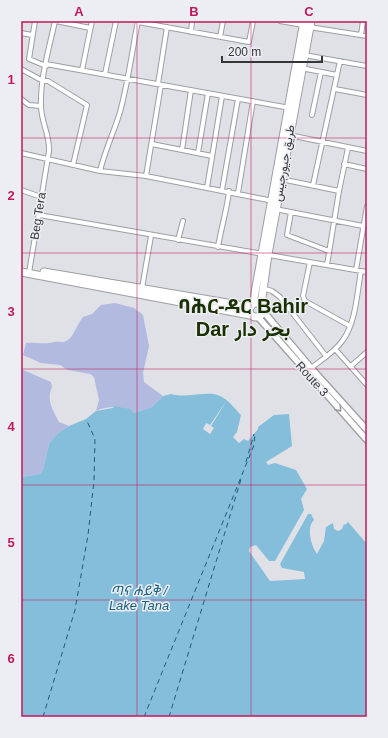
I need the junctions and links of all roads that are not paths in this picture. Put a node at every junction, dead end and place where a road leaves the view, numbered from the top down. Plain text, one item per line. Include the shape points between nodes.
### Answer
1 (35, 21) edge
2 (55, 21) edge
3 (92, 21) edge
4 (116, 21) edge
5 (192, 21) edge
6 (223, 21) edge
7 (253, 21) edge
8 (280, 21) edge
9 (363, 21) edge
10 (138, 22) edge
11 (307, 23) edge
12 (167, 27) junction
13 (90, 28) junction
14 (191, 32) junction
15 (21, 33) edge
16 (32, 35) junction
17 (361, 35) junction
18 (367, 36) edge
19 (220, 37) junction
20 (301, 54) junction
21 (340, 61) junction
22 (46, 65) junction
23 (367, 66) edge
24 (301, 68) junction
25 (21, 69) edge
26 (82, 70) junction
27 (321, 72) junction
28 (105, 74) junction
29 (337, 75) junction
30 (127, 78) junction
31 (43, 82) junction
32 (160, 84) junction
33 (335, 89) junction
34 (192, 90) junction
35 (208, 93) junction
36 (367, 95) edge
37 (222, 96) junction
38 (238, 98) junction
39 (21, 100) edge
40 (252, 101) junction
41 (41, 106) junction
42 (291, 108) junction
43 (312, 115) dead end
44 (289, 135) junction
45 (322, 143) junction
46 (152, 144) junction
47 (348, 148) junction
48 (182, 150) junction
49 (367, 151) edge
50 (21, 153) edge
51 (198, 153) junction
52 (212, 156) junction
53 (48, 158) junction
54 (344, 164) junction
55 (73, 165) junction
56 (367, 169) edge
57 (100, 171) junction
58 (146, 176) junction
59 (281, 179) junction
60 (313, 185) junction
61 (207, 188) junction
62 (21, 190) edge
63 (222, 190) junction
64 (229, 191) junction
65 (338, 191) junction
66 (238, 193) junction
67 (41, 197) junction
68 (274, 201) junction
69 (367, 206) edge
70 (273, 209) junction
71 (290, 212) junction
72 (39, 215) junction
73 (334, 220) junction
74 (183, 221) dead end
75 (363, 226) junction
76 (151, 236) junction
77 (362, 237) junction
78 (367, 238) edge
79 (178, 240) junction
80 (218, 247) junction
81 (329, 251) junction
82 (265, 254) junction
83 (310, 262) junction
84 (327, 265) junction
85 (21, 268) edge
86 (356, 270) junction
87 (361, 271) junction
88 (26, 272) edge
89 (367, 272) edge
90 (262, 288) junction
91 (145, 291) junction
92 (218, 304) junction
93 (252, 305) junction
94 (262, 308) junction
95 (250, 315) junction
96 (258, 317) junction
97 (350, 326) junction
98 (335, 349) junction
99 (367, 352) edge
100 (326, 356) junction
101 (351, 366) junction
102 (308, 370) junction
103 (367, 384) edge
104 (367, 420) edge
105 (362, 425) junction
106 (357, 429) junction
107 (365, 432) edge
108 (367, 440) edge

1 - 16 street
2 - 13 street
2 - 22 street, Beg Tera
3 - 13 street
4 - 28 street
5 - 14 street
6 - 19 street
7 - 19 street via 249,42
8 - 11 street
9 - 17 street
10 - 12 street
10 - 30 street
11 - 17 street
11 - 20 highway, طريق جيورجيس
12 - 14 street
12 - 32 street
13 - 26 street
14 - 19 street
15 - 16 street
16 - 22 street via 29,59
17 - 18 street
20 - 21 street
20 - 24 highway, طريق جيورجيس
20 - 42 highway
21 - 23 street
21 - 29 street
22 - 26 street
22 - 31 street, Beg Tera
24 - 27 street
24 - 42 highway, طريق جيورجيس
25 - 31 street
26 - 28 street
27 - 29 street
27 - 43 street
28 - 30 street
29 - 33 street
30 - 32 street
30 - 57 street via 118,117 104,151
31 - 41 street, Beg Tera
31 - 55 street via 48,81 87,105
32 - 34 street
32 - 46 street
33 - 36 street
33 - 45 street
34 - 35 street
34 - 48 street
35 - 37 street
35 - 51 street
37 - 38 street
37 - 52 street
38 - 40 street
38 - 63 street
39 - 41 street via 29,105
40 - 42 street
40 - 66 street
41 - 53 street, Beg Tera via 49,143
42 - 44 highway, طريق جيورجيس
42 - 68 highway
44 - 45 street
44 - 59 highway, طريق جيورجيس
45 - 47 street
45 - 60 street
46 - 48 street
46 - 58 street
47 - 49 street
47 - 54 street
48 - 51 street
50 - 53 street
51 - 52 street
52 - 61 street
53 - 55 street
53 - 67 street, Beg Tera
54 - 56 street
54 - 65 street
55 - 57 street
57 - 58 street
58 - 61 street
59 - 60 street
59 - 68 highway, طريق جيورجيس
60 - 65 street
61 - 63 street
62 - 67 street
63 - 64 street
64 - 66 street
64 - 80 street
65 - 73 street
66 - 68 street
67 - 72 street, Beg Tera
68 - 70 highway, طريق جيورجيس
69 - 75 street
70 - 71 street
70 - 82 highway, طريق جيورجيس
71 - 73 street
71 - 81 street via 287,235
72 - 76 street
72 - 88 street, Beg Tera
73 - 75 street
73 - 81 street
74 - 79 street
75 - 77 street
76 - 79 street
76 - 91 street
77 - 78 street
77 - 86 street
79 - 80 street
80 - 82 street
81 - 84 street
82 - 83 street
82 - 90 highway, طريق جيورجيس
82 - 93 highway
83 - 84 street
83 - 97 street via 303,296 305,302
84 - 86 street
85 - 88 highway
86 - 87 street
87 - 89 street
87 - 97 street
88 - 91 highway
90 - 94 highway, طريق جيورجيس
90 - 100 street via 280,297
91 - 92 highway
92 - 93 highway
92 - 95 highway
93 - 94 highway
93 - 95 highway via 249,309
94 - 96 highway
94 - 102 main road
95 - 96 highway
96 - 102 main road, Route 3
97 - 98 street via 347,335
98 - 100 street
98 - 101 street
99 - 101 street
100 - 102 street
101 - 103 street
102 - 105 main road
102 -> 106 main road, Route 3
104 - 105 main road
105 - 106 main road
105 - 107 main road
106 - 107 main road, Route 3
107 - 108 main road, Route 3

